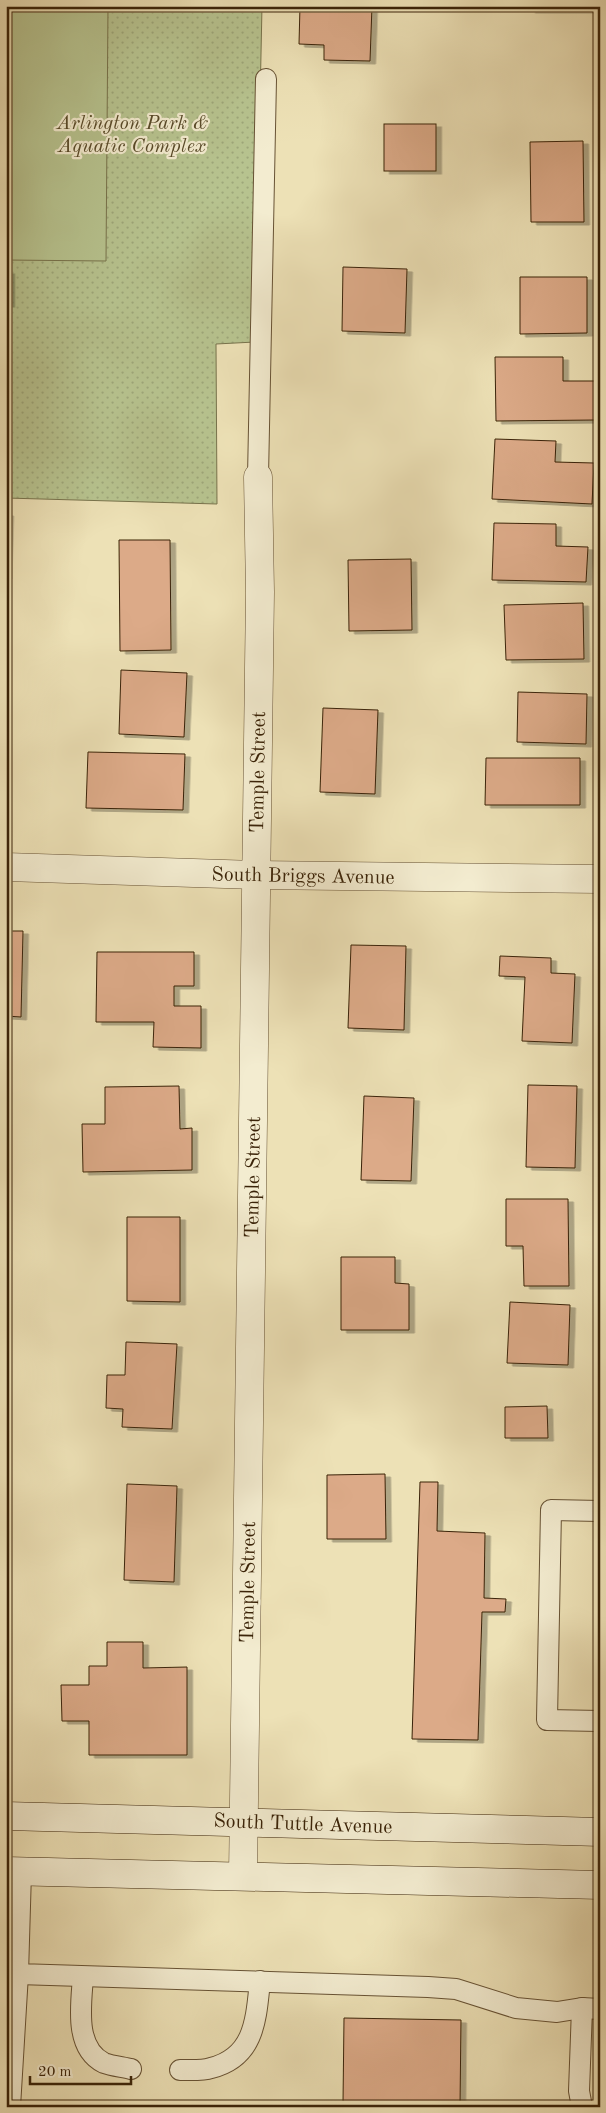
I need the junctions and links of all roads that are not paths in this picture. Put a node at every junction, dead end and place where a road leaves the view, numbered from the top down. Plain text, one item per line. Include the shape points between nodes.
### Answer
1 (266, 79) dead end
2 (258, 477) joint
3 (6, 867) edge
4 (256, 875) junction
5 (600, 879) edge
6 (600, 1511) edge
7 (600, 1721) edge
8 (6, 1816) edge
9 (244, 1822) junction
10 (600, 1832) edge
11 (14, 1871) edge
12 (243, 1876) junction
13 (600, 1885) edge
14 (12, 1974) edge
15 (83, 1977) junction
16 (260, 1981) junction
17 (591, 2008) edge
18 (131, 2070) dead end
19 (180, 2070) dead end
20 (10, 2107) edge
21 (582, 2107) edge

1 - 2 lane
2 - 4 street, Temple Street via 260,592
3 - 4 street, South Briggs Avenue
4 - 5 street, South Briggs Avenue
4 - 9 street, Temple Street
6 - 7 lane via 551,1510 547,1720
8 - 9 street, South Tuttle Avenue
9 - 10 street, South Tuttle Avenue
9 - 12 street, Temple Street
11 - 12 street
11 - 14 lane
12 - 13 street
14 - 15 lane
14 - 20 lane
15 - 16 lane
15 - 18 lane via 80,2015 87,2048 104,2062
16 - 17 lane via 456,1989 516,2008 557,2012
16 - 19 lane via 256,2025 245,2047 230,2062 210,2069
17 - 21 lane via 579,2091

